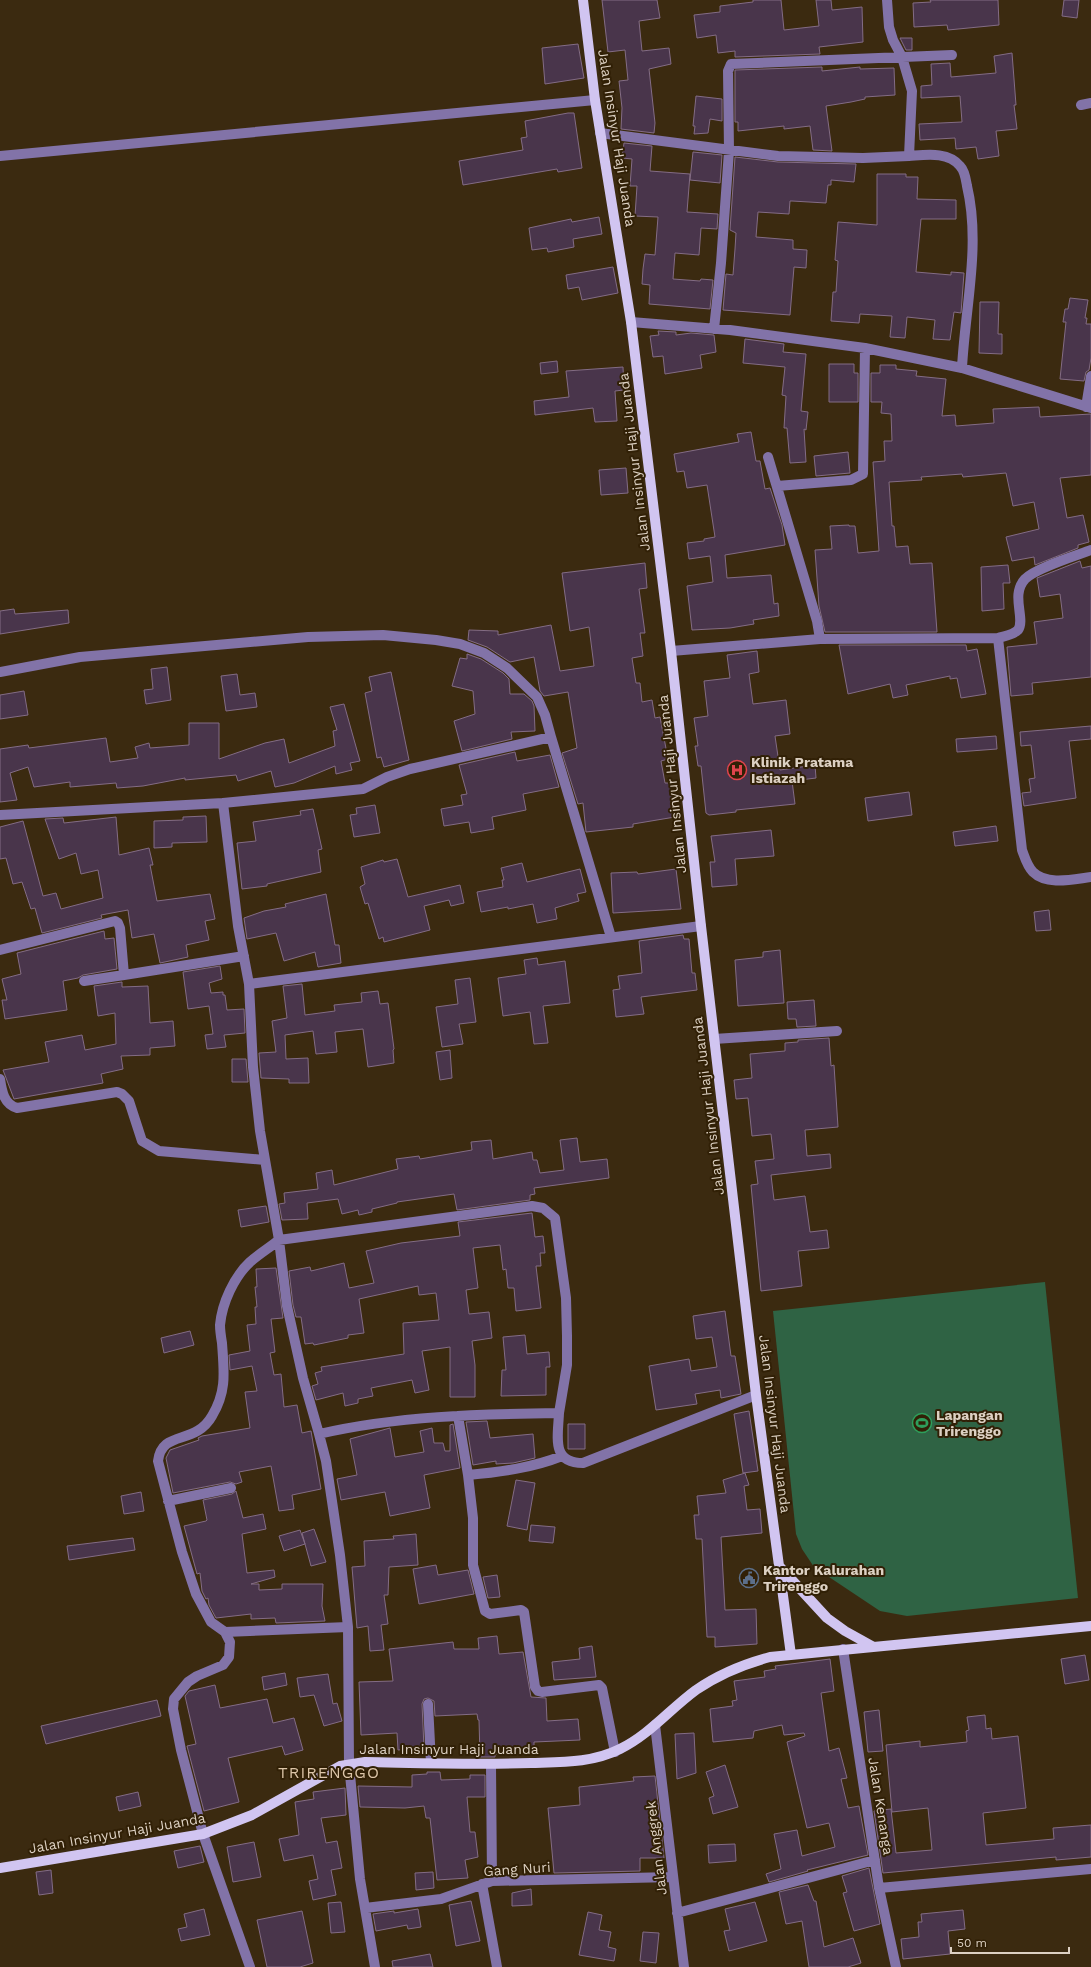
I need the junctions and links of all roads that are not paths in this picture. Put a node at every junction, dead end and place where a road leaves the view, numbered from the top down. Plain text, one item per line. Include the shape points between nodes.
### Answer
1 (583, 0) edge
2 (887, 0) edge
3 (952, 55) dead end
4 (902, 57) junction
5 (595, 100) junction
6 (600, 133) junction
7 (729, 151) junction
8 (0, 156) edge
9 (908, 156) junction
10 (631, 322) junction
11 (714, 329) junction
12 (865, 348) junction
13 (962, 368) junction
14 (1091, 376) edge
15 (1089, 408) edge
16 (768, 457) dead end
17 (777, 486) junction
18 (1091, 550) edge
19 (998, 638) junction
20 (820, 639) junction
21 (671, 651) junction
22 (0, 672) edge
23 (551, 737) junction
24 (222, 803) junction
25 (0, 815) edge
26 (1091, 878) edge
27 (701, 926) junction
28 (611, 937) junction
29 (0, 950) edge
30 (244, 956) junction
31 (124, 975) junction
32 (84, 980) dead end
33 (249, 984) junction
34 (837, 1031) dead end
35 (714, 1039) junction
36 (0, 1079) edge
37 (265, 1160) junction
38 (279, 1240) junction
39 (756, 1395) junction
40 (559, 1413) junction
41 (458, 1416) junction
42 (319, 1434) junction
43 (562, 1456) junction
44 (468, 1475) junction
45 (231, 1488) dead end
46 (168, 1501) junction
47 (779, 1566) junction
48 (1091, 1626) edge
49 (348, 1628) junction
50 (225, 1632) junction
51 (872, 1646) junction
52 (843, 1649) junction
53 (791, 1654) junction
54 (428, 1704) dead end
55 (655, 1725) junction
56 (615, 1752) junction
57 (431, 1763) junction
58 (349, 1764) junction
59 (490, 1765) junction
60 (203, 1834) junction
61 (875, 1860) junction
62 (0, 1868) edge
63 (1091, 1869) edge
64 (673, 1877) junction
65 (492, 1881) junction
66 (482, 1884) junction
67 (879, 1888) junction
68 (365, 1908) junction
69 (677, 1913) junction
70 (250, 1967) edge
71 (375, 1967) edge
72 (497, 1967) edge
73 (684, 1967) edge
74 (896, 1967) edge

1 - 5 main road, Jalan Insinyur Haji Juanda
2 - 4 street via 889,27
3 - 4 street
4 - 7 street via 731,64 728,71
4 - 9 street via 912,91
5 - 6 main road, Jalan Insinyur Haji Juanda
5 - 8 street
6 - 7 street via 701,145
6 - 10 main road, Jalan Insinyur Haji Juanda
7 - 9 street via 778,156
7 - 11 street
9 - 13 street via 945,156 961,166 965,176 973,239
10 - 11 street
10 - 21 main road, Jalan Insinyur Haji Juanda
11 - 12 street
12 - 13 street
12 - 17 street via 863,474 851,480
13 - 15 street
14 - 15 street
16 - 17 street
17 - 20 street
18 - 19 street via 1037,571 1026,578 1021,585 1018,598 1018,629
19 - 20 street
19 - 26 street via 1022,850 1028,866 1034,874 1044,878
20 - 21 street
21 - 27 main road, Jalan Insinyur Haji Juanda
22 - 23 street via 80,658 308,637 383,635 436,640 460,644 484,653 507,668 537,697
23 - 24 street via 410,769 363,789
23 - 28 street
24 - 25 street
24 - 30 street
27 - 28 street
27 - 35 main road, Jalan Insinyur Haji Juanda
28 - 33 street
29 - 31 street via 115,921 120,928
30 - 31 street
30 - 33 street
31 - 32 street
33 - 37 street via 253,1067
34 - 35 street
35 - 39 main road, Jalan Insinyur Haji Juanda
36 - 37 street via 6,1101 17,1108 117,1092 129,1101 142,1141 149,1147 159,1151
37 - 38 street
38 - 40 street via 532,1206 543,1208 555,1218 566,1298 567,1365
38 - 42 street via 292,1335
38 - 46 street via 249,1263 231,1288 220,1325 224,1380 222,1396 213,1415 206,1426 197,1433 166,1443 159,1450 158,1461
39 - 43 street via 599,1458 583,1463 571,1463
39 - 47 main road, Jalan Insinyur Haji Juanda
40 - 41 street
40 - 43 street via 558,1445
41 - 42 street via 375,1423
41 - 44 street
42 - 49 street via 334,1508
43 - 44 street via 524,1468
44 - 56 street via 473,1518 473,1565 485,1611 490,1614 521,1610 524,1612 535,1687 538,1691 599,1685 602,1688
45 - 46 street
46 - 50 street via 196,1594 211,1622
47 - 51 main road via 827,1618
47 - 53 main road, Jalan Insinyur Haji Juanda
48 - 51 main road, Jalan Insinyur Haji Juanda
49 - 50 street
49 - 58 street
50 - 60 street via 230,1642 229,1657 223,1664 188,1682 174,1699 173,1709 181,1750
51 - 52 main road, Jalan Insinyur Haji Juanda
52 - 53 main road, Jalan Insinyur Haji Juanda
52 - 61 street, Jalan Kenanga
53 - 55 main road, Jalan Insinyur Haji Juanda via 743,1664 722,1674 697,1690
54 - 57 street
55 - 56 main road, Jalan Insinyur Haji Juanda via 635,1741
55 - 64 street, Jalan Anggrek
56 - 59 main road, Jalan Insinyur Haji Juanda via 585,1761
57 - 58 main road, Jalan Insinyur Haji Juanda
57 - 59 main road, Jalan Insinyur Haji Juanda
58 - 60 main road, Jalan Insinyur Haji Juanda via 331,1771 252,1815
58 - 68 street
59 - 65 street
60 - 62 main road, Jalan Insinyur Haji Juanda
60 - 70 street
61 - 67 street, Jalan Kenanga
61 - 69 street
63 - 67 street
64 - 65 street, Gang Nuri
64 - 69 street, Jalan Anggrek
65 - 66 street, Gang Nuri
66 - 68 street, Gang Nuri via 441,1899
66 - 72 street
67 - 74 street, Jalan Kenanga
68 - 71 street
69 - 73 street, Jalan Anggrek

